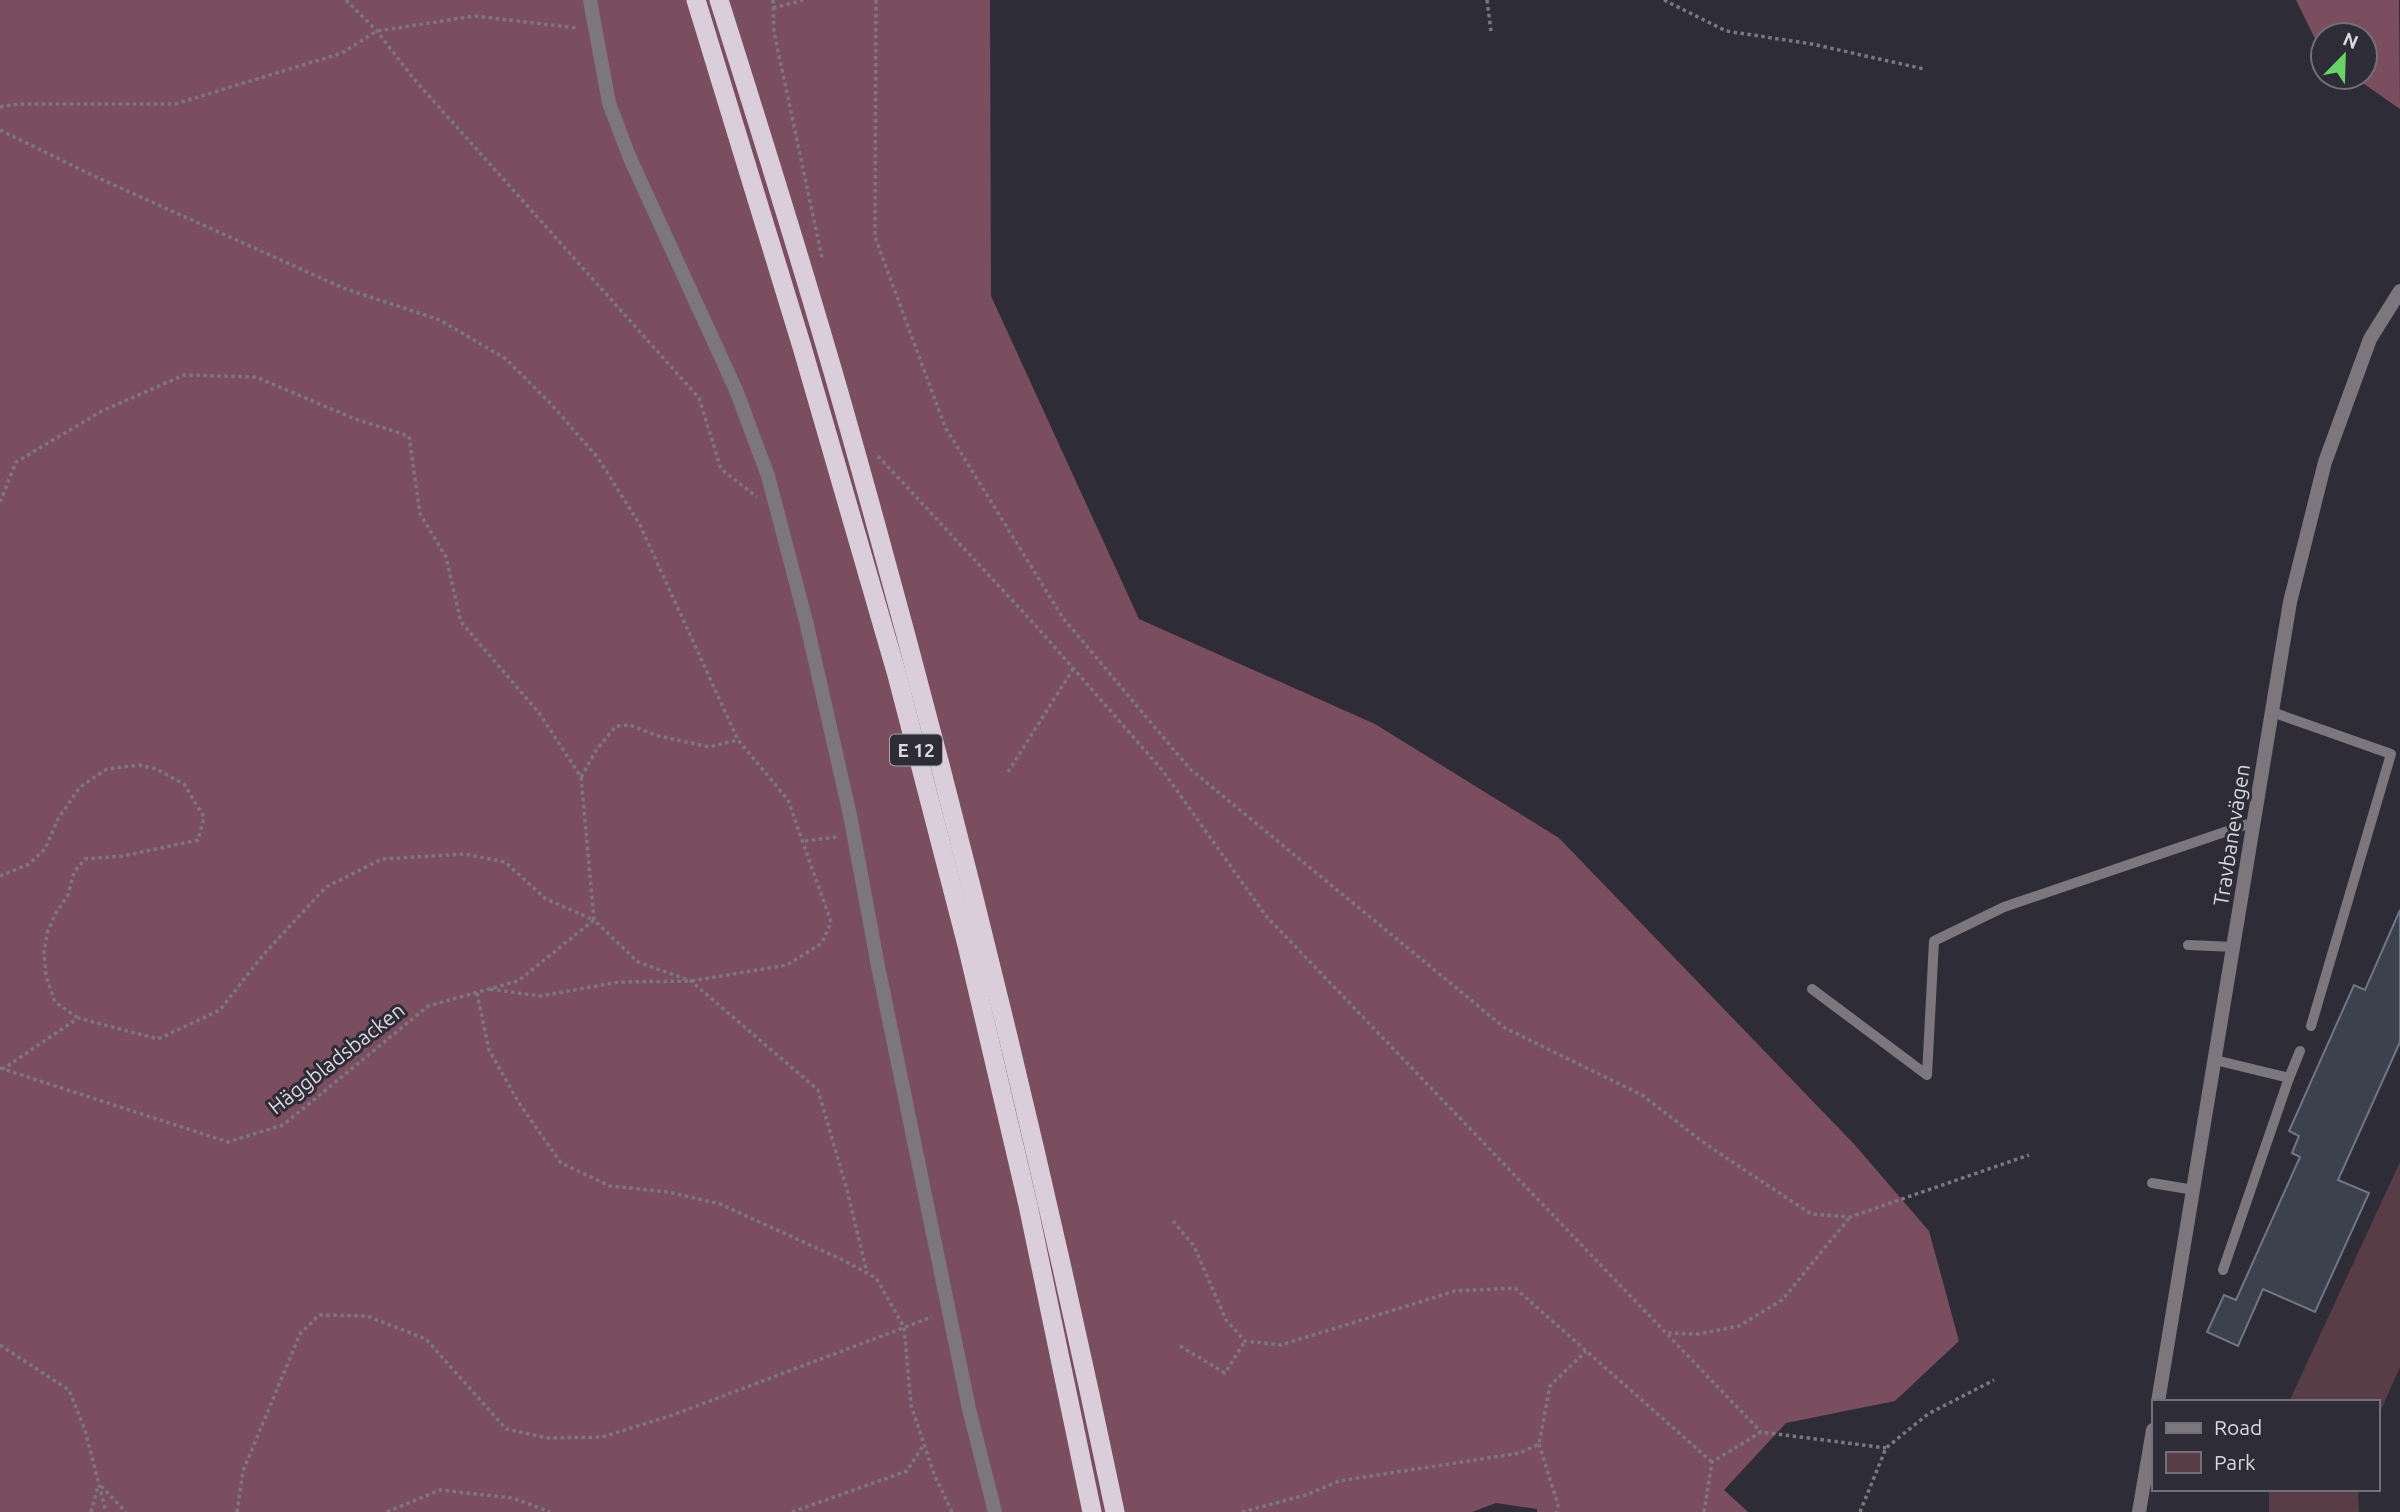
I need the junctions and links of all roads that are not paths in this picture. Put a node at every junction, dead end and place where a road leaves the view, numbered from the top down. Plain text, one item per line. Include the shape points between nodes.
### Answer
1 (590, 0) edge
2 (696, 0) edge
3 (719, 0) edge
4 (2400, 291) edge
5 (2272, 712) junction
6 (2254, 822) junction
7 (2188, 945) dead end
8 (2234, 947) junction
9 (1812, 989) dead end
10 (2311, 1026) dead end
11 (2300, 1051) dead end
12 (2215, 1060) junction
13 (2289, 1078) junction
14 (2152, 1183) dead end
15 (2194, 1190) junction
16 (2223, 1270) dead end
17 (2158, 1400) edge
18 (2152, 1436) edge
19 (995, 1512) edge
20 (1092, 1512) edge
21 (1115, 1512) edge
22 (2140, 1512) edge

1 - 19 street via 609,103 736,390 768,476 854,835 969,1409
2 - 20 highway, E 12 via 897,675 1028,1205
3 - 21 highway, E 12 via 848,424 950,798 1035,1147
4 - 5 street, Travbanevägen via 2371,339 2325,461 2290,602
5 - 6 street, Travbanevägen
5 - 10 lane via 2391,754
6 - 8 street, Travbanevägen
6 - 9 lane via 2004,906 1934,941 1927,1076
7 - 8 lane
8 - 12 street, Travbanevägen
11 - 13 lane
12 - 13 lane
12 - 15 street, Travbanevägen
13 - 16 lane
14 - 15 lane
15 - 17 street, Travbanevägen
18 - 22 street

